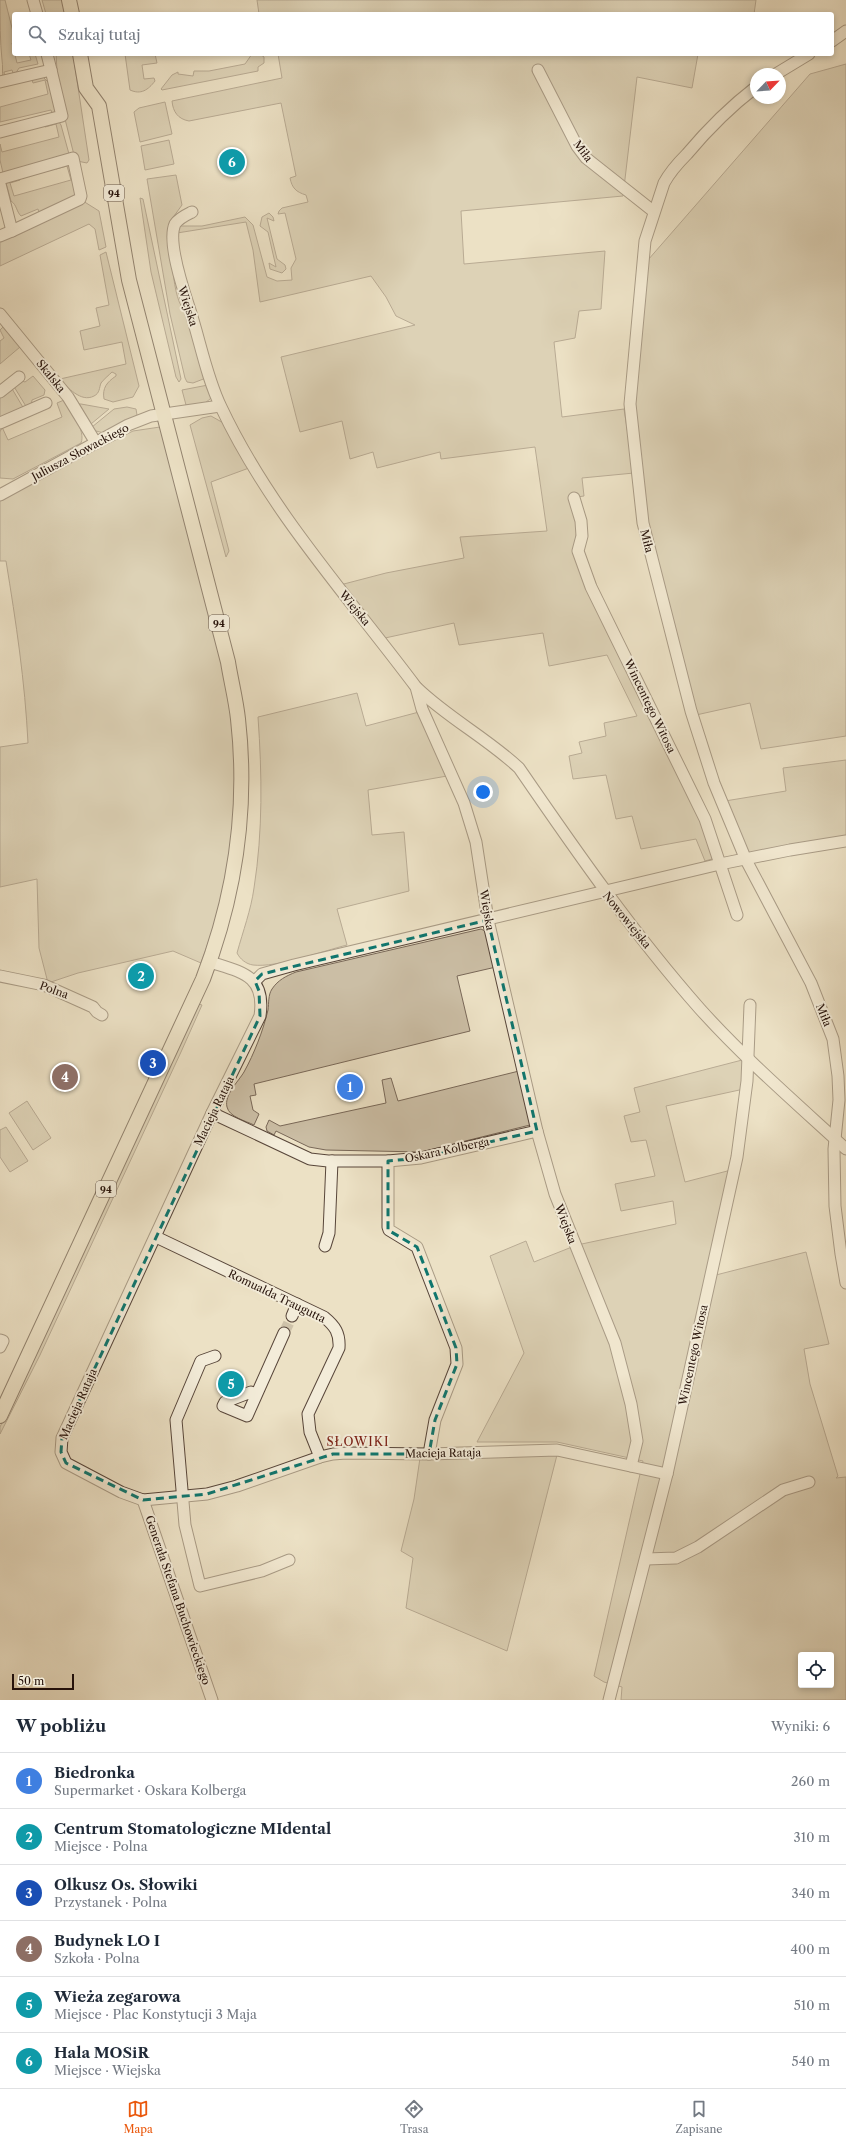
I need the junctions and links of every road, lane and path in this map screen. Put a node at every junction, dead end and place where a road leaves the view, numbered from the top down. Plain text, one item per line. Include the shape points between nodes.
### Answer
1 (33, 0) edge
2 (69, 0) edge
3 (36, 12) edge
4 (72, 12) edge
5 (846, 31) edge
6 (834, 39) edge
7 (48, 56) edge
8 (80, 56) edge
9 (806, 56) edge
10 (786, 68) edge
11 (51, 70) junction
12 (538, 70) dead end
13 (0, 82) edge
14 (750, 92) edge
15 (0, 132) edge
16 (0, 179) edge
17 (0, 184) edge
18 (653, 211) junction
19 (192, 212) dead end
20 (12, 231) junction
21 (0, 236) edge
22 (0, 314) edge
23 (19, 376) dead end
24 (0, 392) edge
25 (46, 403) dead end
26 (220, 406) junction
27 (163, 415) junction
28 (0, 423) edge
29 (96, 443) junction
30 (0, 495) edge
31 (574, 498) dead end
32 (416, 687) junction
33 (846, 841) edge
34 (746, 860) junction
35 (720, 864) junction
36 (604, 891) junction
37 (737, 914) dead end
38 (488, 920) junction
39 (210, 962) junction
40 (0, 976) edge
41 (255, 981) junction
42 (750, 1005) dead end
43 (102, 1015) dead end
44 (748, 1059) junction
45 (212, 1113) junction
46 (537, 1130) junction
47 (836, 1140) junction
48 (846, 1149) edge
49 (332, 1161) junction
50 (388, 1161) junction
51 (156, 1237) junction
52 (325, 1246) dead end
53 (846, 1283) edge
54 (297, 1304) junction
55 (292, 1316) tunnel mouth
56 (284, 1333) tunnel mouth
57 (0, 1340) edge
58 (0, 1347) edge
59 (215, 1356) dead end
60 (256, 1394) dead end
61 (0, 1416) edge
62 (429, 1454) junction
63 (320, 1457) junction
64 (631, 1466) junction
65 (667, 1474) junction
66 (809, 1482) dead end
67 (184, 1497) junction
68 (143, 1500) junction
69 (646, 1559) junction
70 (289, 1560) dead end
71 (212, 1700) edge
72 (609, 1700) edge

1 - 3 street
2 - 4 main road
5 - 6 street
7 - 11 street
8 - 27 main road, 94 via 86,88 99,106 129,280
9 - 10 street
11 - 13 street
11 - 15 street via 62,116
12 - 18 street, Miła via 577,146 586,158
14 - 18 street, Miła via 727,111 668,176
16 - 20 street via 72,158 81,192 80,199
17 - 20 street
18 - 34 street, Miła via 645,241 630,404 643,524 705,759
19 - 26 street, Wiejska via 176,224 176,266
20 - 21 street
22 - 29 street, Skalska via 68,397
23 - 24 street
25 - 28 street, Skalska
26 - 27 street, Juliusza Słowackiego
26 - 32 street, Wiejska via 253,467 302,541
27 - 29 street, Juliusza Słowackiego via 151,416 128,425
27 - 39 main road, 94 via 216,611 238,719 241,776 239,837 226,912
29 - 30 street, Juliusza Słowackiego
31 - 35 street, Wincentego Witosa via 581,520 582,536 578,551 590,587 695,797
32 - 36 street, Nowowiejska via 444,712 505,755 518,768
32 - 38 street, Wiejska via 422,708 464,803 476,842
33 - 34 street
34 - 35 street
34 - 47 street, Miła via 811,983 833,1039 839,1082
35 - 36 street
35 - 37 street, Wincentego Witosa
36 - 38 street
36 - 44 street, Nowowiejska via 700,1009
38 - 41 street via 294,965 262,974
38 - 46 street, Wiejska
39 - 41 street via 247,974
39 - 61 main road, 94
40 - 43 street, Polna via 44,985 93,1007
41 - 45 street, Macieja Rataja via 261,998 260,1016
42 - 44 street, Wincentego Witosa
44 - 47 street, Nowowiejska
44 - 65 street, Wincentego Witosa via 737,1156
45 - 49 street, Oskara Kolberga via 310,1159
45 - 51 street, Macieja Rataja
46 - 50 street, Oskara Kolberga via 421,1158
46 - 64 street, Wiejska via 555,1194 615,1343 631,1404 637,1441
47 - 48 street, Nowowiejska
47 - 53 street, Miła via 835,1206
49 - 50 street, Oskara Kolberga
49 - 52 street via 329,1234
50 - 62 street via 389,1230 417,1247 456,1348 457,1364 435,1420
51 - 54 street, Romualda Traugutta
51 - 68 street, Macieja Rataja via 60,1445 60,1452 66,1463 121,1492
54 - 55 street
54 - 63 street, Romualda Traugutta via 327,1320 336,1329 340,1338 339,1348 308,1414 310,1432
56 - 60 street
57 - 58 street via 3,1341
59 - 67 street via 201,1361 176,1420
62 - 63 street, Macieja Rataja via 346,1453
62 - 64 street, Macieja Rataja via 556,1450
63 - 67 street, Macieja Rataja via 237,1486
64 - 65 street, Macieja Rataja
65 - 69 street, Wincentego Witosa
66 - 69 street via 783,1490 698,1547 676,1558
67 - 68 street, Macieja Rataja
67 - 70 street via 188,1540 200,1586 262,1571
68 - 71 street, Generała Stefana Buchowieckiego
69 - 72 street, Wincentego Witosa

